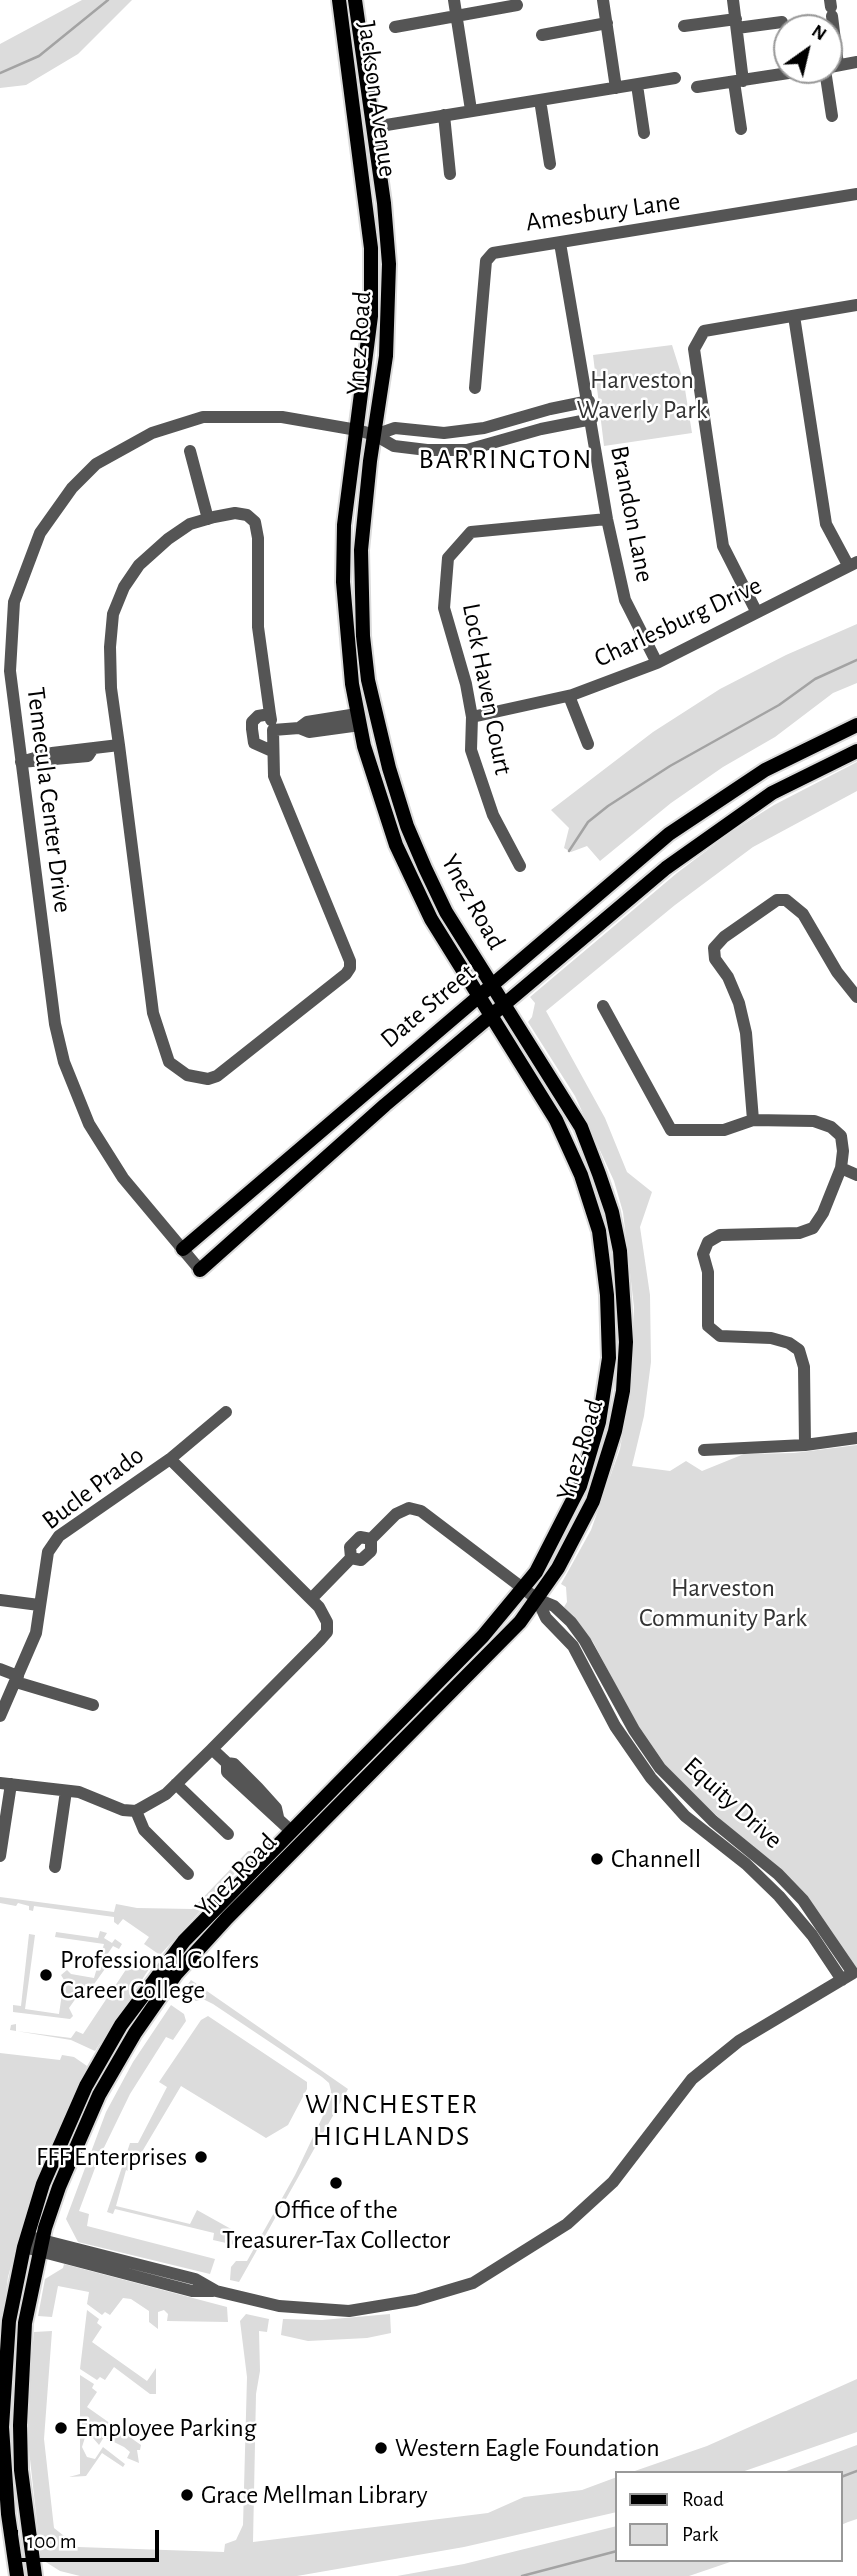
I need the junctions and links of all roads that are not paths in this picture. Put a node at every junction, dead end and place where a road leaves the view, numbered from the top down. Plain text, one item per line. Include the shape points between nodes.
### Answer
1 (339, 0) edge
2 (355, 0) edge
3 (454, 0) edge
4 (603, 0) edge
5 (733, 0) edge
6 (517, 5) dead end
7 (457, 17) junction
8 (773, 22) edge
9 (607, 23) junction
10 (736, 24) junction
11 (684, 26) dead end
12 (395, 27) dead end
13 (542, 35) dead end
14 (361, 41) junction
15 (345, 43) junction
16 (773, 76) edge
17 (675, 78) dead end
18 (739, 81) junction
19 (831, 84) edge
20 (637, 85) junction
21 (697, 87) dead end
22 (616, 88) junction
23 (540, 100) junction
24 (471, 110) junction
25 (444, 115) junction
26 (832, 116) dead end
27 (374, 127) junction
28 (741, 129) dead end
29 (644, 133) dead end
30 (551, 164) dead end
31 (450, 174) dead end
32 (857, 194) edge
33 (384, 203) joint
34 (368, 204) joint
35 (560, 243) junction
36 (857, 305) edge
37 (794, 316) junction
38 (475, 388) dead end
39 (589, 401) junction
40 (592, 419) junction
41 (357, 430) junction
42 (375, 435) junction
43 (190, 450) dead end
44 (208, 519) junction
45 (607, 519) junction
46 (853, 564) edge
47 (757, 611) junction
48 (657, 663) junction
49 (569, 696) junction
50 (270, 714) junction
51 (472, 717) junction
52 (359, 719) junction
53 (857, 725) edge
54 (273, 730) junction
55 (588, 744) dead end
56 (119, 745) junction
57 (272, 751) junction
58 (857, 751) edge
59 (21, 762) junction
60 (397, 796) junction
61 (520, 866) dead end
62 (492, 984) junction
63 (478, 995) junction
64 (857, 997) edge
65 (505, 1004) junction
66 (603, 1006) dead end
67 (491, 1016) junction
68 (753, 1120) junction
69 (841, 1168) junction
70 (857, 1175) edge
71 (183, 1249) junction
72 (200, 1270) joint
73 (226, 1412) dead end
74 (857, 1438) edge
75 (805, 1445) junction
76 (704, 1450) dead end
77 (170, 1459) junction
78 (524, 1588) junction
79 (311, 1599) junction
80 (537, 1599) junction
81 (0, 1600) edge
82 (40, 1605) junction
83 (0, 1669) edge
84 (17, 1679) junction
85 (93, 1705) dead end
86 (0, 1716) edge
87 (212, 1749) junction
88 (6, 1784) edge
89 (176, 1784) junction
90 (66, 1791) junction
91 (136, 1811) junction
92 (290, 1830) junction
93 (228, 1834) dead end
94 (0, 1856) edge
95 (55, 1867) dead end
96 (188, 1874) dead end
97 (264, 1881) junction
98 (25, 2242) junction
99 (41, 2246) junction
100 (17, 2576) edge
101 (35, 2576) edge

1 - 15 main road, Jackson Avenue
2 - 14 main road, Jackson Avenue
3 - 7 street
4 - 9 street
5 - 10 street
6 - 7 street
7 - 12 street
7 - 24 street
8 - 10 street
9 - 13 street
9 - 22 street
10 - 11 street
10 - 18 street
14 - 15 main road
14 - 27 main road, Jackson Avenue
15 - 34 main road, Jackson Avenue
16 - 18 street
17 - 20 street
18 - 21 street
18 - 28 street
19 - 26 street
20 - 22 street
20 - 29 street
22 - 23 street
23 - 24 street
23 - 30 street
24 - 25 street
25 - 27 street
25 - 31 street
27 - 33 main road, Jackson Avenue
32 - 35 street, Amesbury Lane
33 - 42 main road, Ynez Road via 388,330
34 - 41 main road, Ynez Road via 371,316
35 - 38 street, Amesbury Lane via 504,249 486,261
35 - 39 street, Brandon Lane
36 - 37 street
37 - 46 street via 826,524
37 - 47 street via 704,331 694,349 723,547
39 - 40 street, Brandon Lane
39 - 42 street via 484,428 444,432 395,428
40 - 42 street, Temecula Center Drive via 467,450 394,446
40 - 45 street, Brandon Lane
41 - 42 street, Temecula Center Drive
41 - 52 main road, Ynez Road via 344,525 343,582
41 - 59 street, Temecula Center Drive via 282,417 203,417 152,433 96,464 72,488 40,533 20,581 13,610 10,671
42 - 60 main road, Ynez Road via 362,528 363,636 374,714
43 - 44 street
44 - 50 street via 236,513 255,522 258,627
44 - 56 street via 190,524 139,565 113,614 111,688
45 - 48 street, Brandon Lane via 625,600
45 - 51 street, Lock Haven Court via 471,533 448,558 444,608
46 - 47 street, Charlesburg Drive
47 - 48 street, Charlesburg Drive
48 - 49 street, Charlesburg Drive
49 - 51 street, Charlesburg Drive
49 - 55 street
50 - 54 street
50 - 57 street via 258,716 252,729 254,743
51 - 61 street, Lock Haven Court via 471,750 493,815
52 - 54 street via 306,722 299,728
52 - 60 main road via 370,724 385,784
52 - 63 main road, Ynez Road via 396,845 430,919
53 - 62 main road, Date Street via 800,751 707,806
54 - 57 street
56 - 57 street via 153,1013 169,1062 187,1075 208,1079 218,1076 350,968 274,776
56 - 59 street via 52,752
58 - 65 main road, Date Street via 772,793 706,838
59 - 71 street, Temecula Center Drive via 54,1013 68,1072 106,1153
60 - 62 main road, Ynez Road via 435,889
62 - 63 main road, Date Street
62 - 65 main road, Ynez Road
63 - 67 main road, Ynez Road
63 - 71 main road, Date Street
64 - 68 street via 803,914 786,900 777,900 714,948 715,959 739,1003 746,1033
65 - 67 main road, Date Street
65 - 80 main road, Ynez Road via 581,1127 612,1212 625,1297 623,1391 609,1452 593,1502
66 - 68 street via 671,1130 724,1130
67 - 72 main road, Date Street
67 - 78 main road, Ynez Road via 556,1120 581,1175 599,1231 607,1296 609,1358 600,1422 562,1527
68 - 69 street via 814,1121 831,1127 841,1136
69 - 70 street
69 - 75 street via 813,1228 799,1233 720,1235 708,1242 703,1254 708,1272 708,1326 720,1336 771,1338 799,1350 804,1367
71 - 72 street, Temecula Center Drive
73 - 77 street, Bucle Prado
74 - 75 street
75 - 76 street
77 - 79 street, Bucle Prado
77 - 82 street, Bucle Prado via 59,1536 48,1552
78 - 79 street via 421,1511 408,1507 371,1538 371,1550 361,1560 351,1558
78 - 80 street, Equity Drive
78 - 92 main road, Ynez Road via 483,1636
79 - 87 street, Bucle Prado via 327,1622 327,1632
80 - 97 main road, Ynez Road via 520,1622
80 - 99 street, Equity Drive via 554,1606 578,1631 646,1750 675,1785 803,1900 848,1977 739,2041 701,2072 613,2182 568,2224 473,2283 416,2300 349,2311 279,2306 216,2291 192,2291
81 - 82 street
82 - 84 street, Bucle Prado via 36,1633
83 - 84 street
84 - 85 street
84 - 86 street, Bucle Prado
87 - 89 street, Bucle Prado
87 - 92 street via 227,1763 227,1772 238,1776
88 - 90 street
88 - 94 street
89 - 91 street, Bucle Prado
89 - 93 street
90 - 91 street
90 - 95 street
91 - 96 street via 144,1830
92 - 97 main road via 294,1840 265,1870
92 - 98 main road, Ynez Road via 184,1941 108,2045 64,2132
97 - 99 main road, Ynez Road via 176,1975 129,2043 78,2141
98 - 99 street
98 - 100 main road, Ynez Road via 9,2321 2,2427
99 - 101 main road, Ynez Road via 25,2323 20,2425

